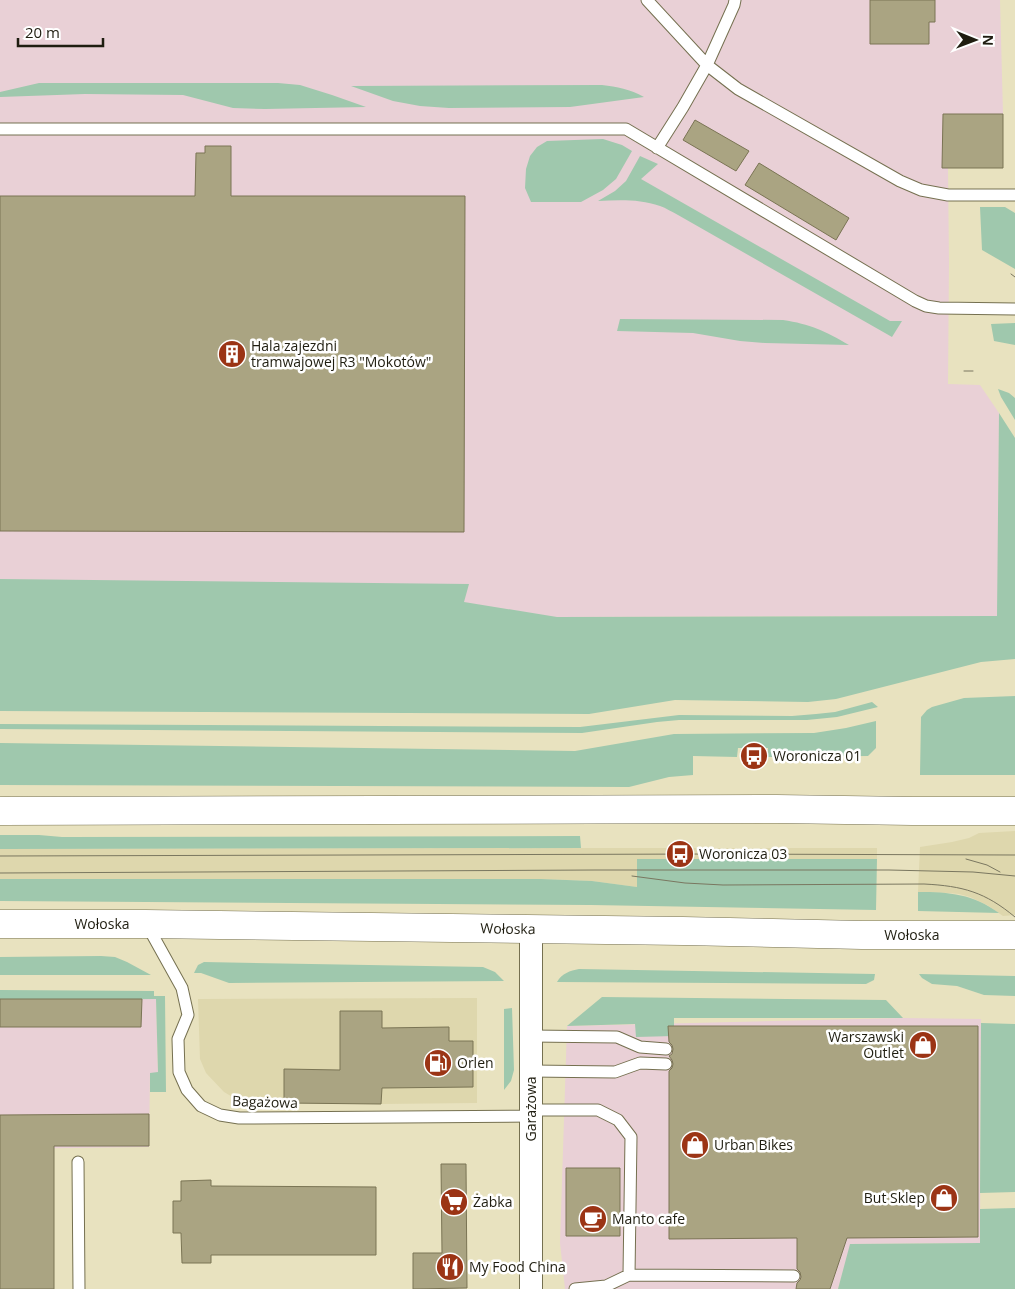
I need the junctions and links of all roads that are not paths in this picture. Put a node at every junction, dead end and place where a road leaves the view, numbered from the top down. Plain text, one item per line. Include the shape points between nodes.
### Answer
1 (647, 0) edge
2 (735, 0) edge
3 (706, 65) junction
4 (0, 129) edge
5 (657, 148) junction
6 (1015, 195) edge
7 (1015, 309) edge
8 (0, 811) edge
9 (1015, 811) edge
10 (0, 924) edge
11 (146, 924) junction
12 (531, 929) junction
13 (1015, 935) edge
14 (531, 1036) junction
15 (666, 1049) dead end
16 (666, 1064) dead end
17 (531, 1071) junction
18 (531, 1113) junction
19 (78, 1162) dead end
20 (629, 1275) junction
21 (794, 1276) dead end
22 (78, 1289) edge
23 (531, 1289) edge
24 (575, 1289) edge

1 - 3 lane
2 - 3 lane
3 - 5 lane
3 - 6 lane via 738,89 921,190 948,195
4 - 5 lane via 626,129
5 - 7 lane via 926,306
8 - 9 main road
10 - 11 main road, Wołoska
11 - 12 main road, Wołoska
11 - 18 lane, Bagażowa via 182,988 188,1016 178,1039 179,1072 187,1090 207,1109 239,1118 461,1117
12 - 13 main road, Wołoska
12 - 14 street, Garażowa
14 - 15 lane via 617,1037 640,1047
14 - 17 street, Garażowa
16 - 17 lane via 640,1063 615,1072
17 - 18 street, Garażowa
18 - 20 lane, Bagażowa via 598,1110 618,1120 631,1137
18 - 23 street, Garażowa
19 - 22 lane
20 - 21 lane
20 - 24 lane via 606,1286

